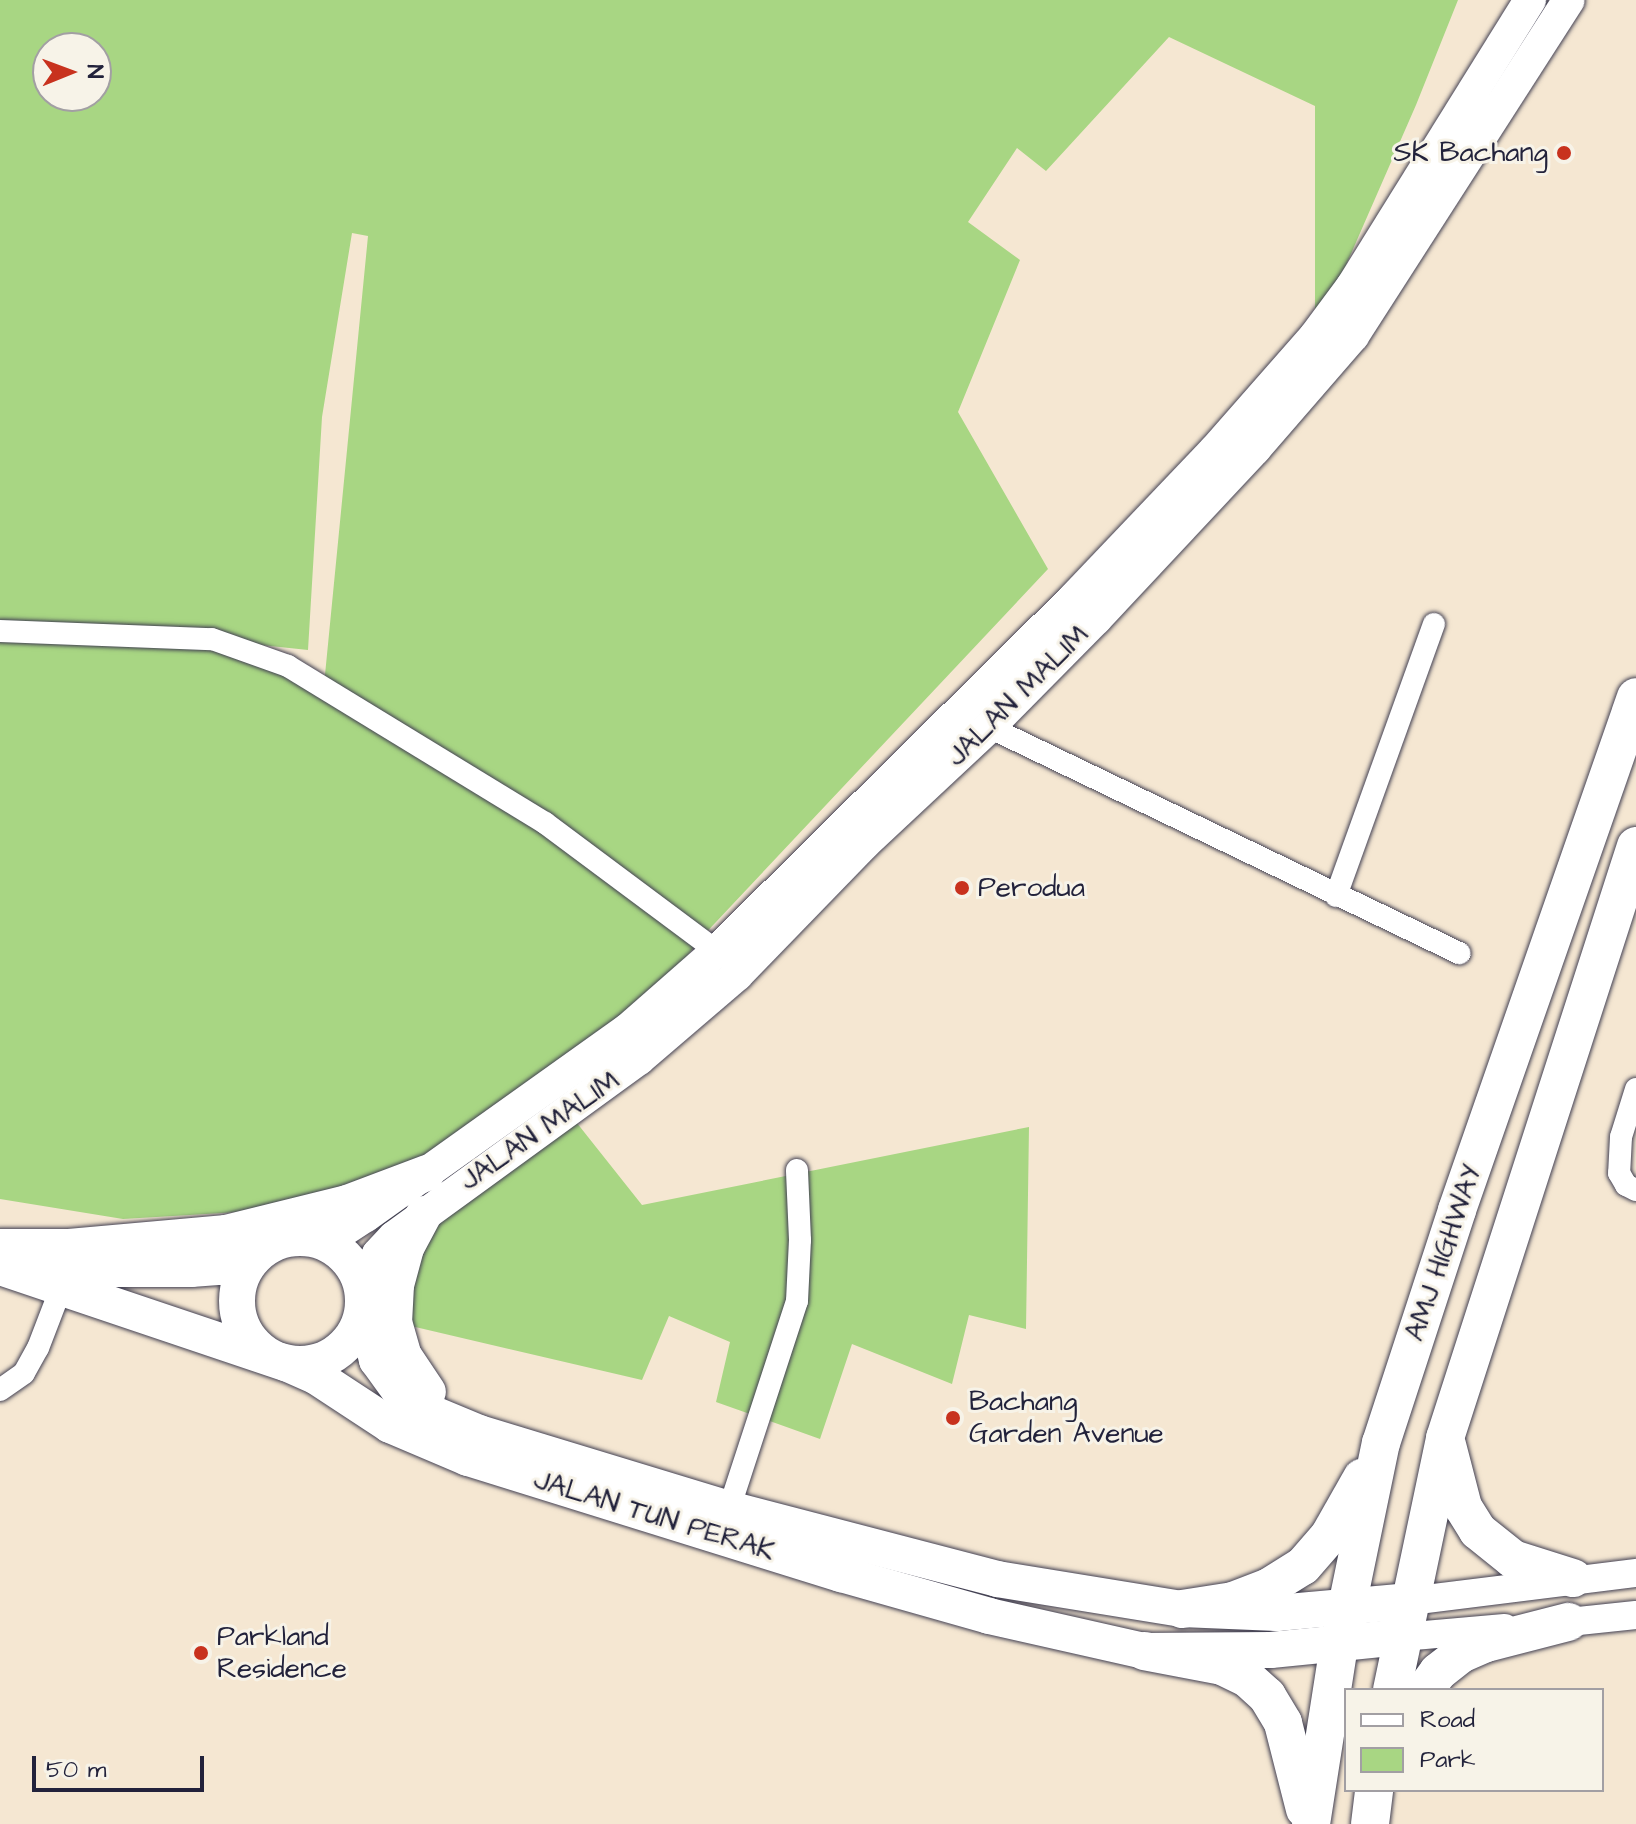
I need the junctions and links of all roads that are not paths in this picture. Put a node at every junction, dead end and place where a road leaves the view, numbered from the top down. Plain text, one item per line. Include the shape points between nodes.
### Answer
1 (1530, 0) edge
2 (1569, 0) edge
3 (1434, 624) dead end
4 (0, 631) edge
5 (1636, 697) edge
6 (989, 727) junction
7 (1636, 846) edge
8 (1336, 896) junction
9 (717, 951) junction
10 (1459, 953) dead end
11 (1636, 1089) edge
12 (797, 1170) dead end
13 (427, 1173) junction
14 (1636, 1190) edge
15 (424, 1214) junction
16 (309, 1238) junction
17 (0, 1247) edge
18 (255, 1256) junction
19 (0, 1267) edge
20 (61, 1288) junction
21 (363, 1297) junction
22 (286, 1363) junction
23 (0, 1390) edge
24 (479, 1433) junction
25 (1445, 1438) junction
26 (1381, 1443) junction
27 (729, 1509) junction
28 (1636, 1573) edge
29 (1573, 1578) junction
30 (1182, 1609) junction
31 (1636, 1615) edge
32 (1406, 1619) junction
33 (1568, 1622) junction
34 (1343, 1627) junction
35 (1144, 1651) junction
36 (1392, 1688) edge
37 (1426, 1688) edge
38 (1309, 1824) edge

1 - 9 main road, JALAN MALIM via 1352,286 1315,336 1074,598
2 - 6 main road, JALAN MALIM via 1353,336 1213,494
3 - 8 street
4 - 9 street via 212,639 288,666 545,823
5 - 26 highway, AMJ HIGHWAY
6 - 8 street
6 - 15 main road, JALAN MALIM via 864,844 737,975 639,1059
7 - 25 highway, AMJ HIGHWAY
8 - 10 street
9 - 13 main road, JALAN MALIM via 627,1030
11 - 14 street via 1621,1137 1619,1173
12 - 27 street via 797,1301
13 - 16 main road, JALAN MALIM via 341,1232
13 - 17 main road via 347,1203 226,1233 82,1246
15 - 21 main road, JALAN MALIM via 378,1254
15 - 24 main road via 406,1248 394,1322 404,1356 423,1386 441,1407
16 - 18 main road via 289,1239
16 - 21 main road via 341,1253 351,1264
18 - 19 main road, JALAN TUN PERAK via 221,1267 191,1269
18 - 22 main road via 241,1282 238,1311 255,1346
19 - 20 main road, JALAN TUN PERAK
20 - 22 main road, JALAN TUN PERAK
20 - 23 street via 24,1373
21 - 22 main road via 353,1337 339,1351 315,1362
21 - 24 main road, JALAN TUN PERAK via 377,1360 401,1393 449,1423
22 - 35 main road, JALAN TUN PERAK via 390,1425 468,1458 841,1574
24 - 27 main road, JALAN TUN PERAK
25 - 29 highway via 1463,1507 1478,1531 1513,1559
25 - 32 highway, AMJ HIGHWAY
26 - 30 highway via 1329,1536 1303,1566 1233,1601
26 - 34 highway, AMJ HIGHWAY
27 - 30 main road, JALAN TUN PERAK via 997,1579
28 - 29 street
29 - 32 street
30 - 34 main road, JALAN TUN PERAK via 1277,1613
31 - 33 street
32 - 33 street
32 - 34 main road
32 - 36 highway, AMJ HIGHWAY
33 - 37 highway via 1461,1654
34 - 35 main road, JALAN TUN PERAK
34 - 38 highway, AMJ HIGHWAY
35 - 38 highway via 1222,1666 1267,1696 1294,1756

